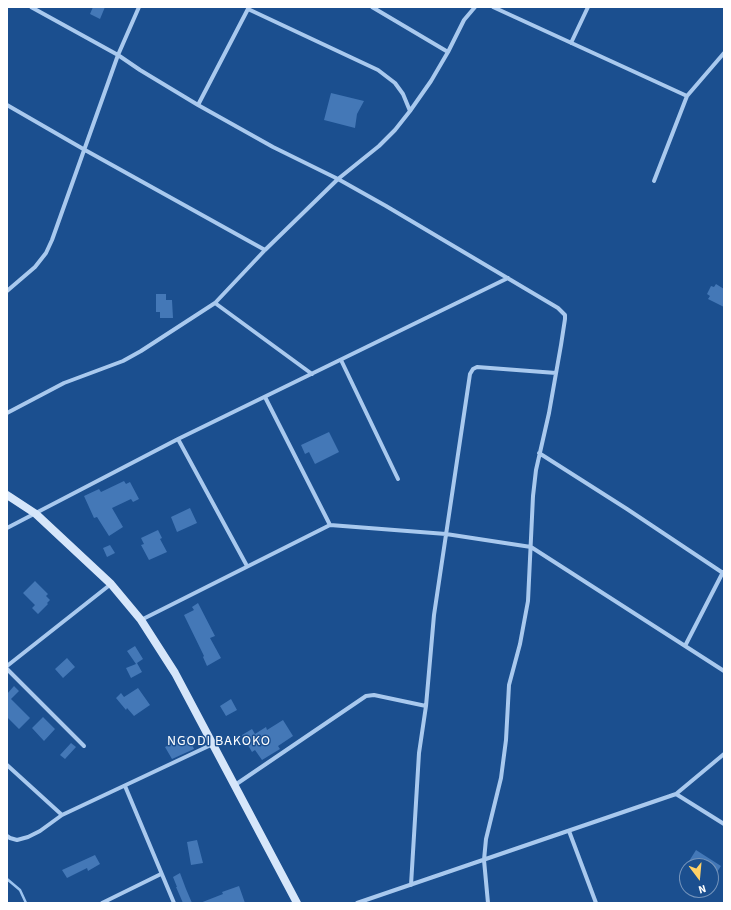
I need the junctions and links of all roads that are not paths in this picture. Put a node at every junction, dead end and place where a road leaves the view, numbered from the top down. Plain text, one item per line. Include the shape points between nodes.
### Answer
1 (31, 7) edge
2 (139, 7) edge
3 (372, 7) edge
4 (476, 7) edge
5 (493, 7) edge
6 (588, 7) edge
7 (248, 8) edge
8 (571, 42) junction
9 (448, 52) junction
10 (724, 53) edge
11 (118, 55) junction
12 (687, 96) junction
13 (7, 105) edge
14 (198, 105) junction
15 (410, 111) junction
16 (84, 150) junction
17 (338, 180) junction
18 (654, 181) dead end
19 (265, 250) junction
20 (508, 278) junction
21 (7, 291) edge
22 (215, 303) junction
23 (341, 360) junction
24 (556, 373) junction
25 (312, 374) junction
26 (265, 397) junction
27 (7, 413) edge
28 (178, 439) junction
29 (539, 454) junction
30 (398, 479) dead end
31 (7, 494) edge
32 (36, 514) junction
33 (330, 525) junction
34 (7, 528) edge
35 (446, 534) junction
36 (531, 546) junction
37 (247, 566) junction
38 (723, 572) edge
39 (111, 584) junction
40 (141, 620) junction
41 (685, 646) junction
42 (7, 666) edge
43 (7, 669) edge
44 (724, 671) edge
45 (426, 706) junction
46 (214, 744) junction
47 (84, 746) dead end
48 (724, 754) edge
49 (7, 765) edge
50 (235, 785) junction
51 (124, 786) junction
52 (676, 794) junction
53 (62, 815) junction
54 (724, 824) edge
55 (569, 831) junction
56 (7, 836) edge
57 (484, 860) junction
58 (161, 874) junction
59 (411, 885) junction
60 (102, 903) edge
61 (174, 903) edge
62 (298, 903) edge
63 (357, 903) edge
64 (488, 903) edge
65 (596, 903) edge

1 - 11 street
2 - 11 street
3 - 9 street
4 - 9 street via 464,20
5 - 8 street
6 - 8 street
7 - 14 street
7 - 15 street via 378,70 395,83
8 - 12 street
9 - 15 street
10 - 12 street
11 - 14 street
11 - 16 street
12 - 18 street
13 - 16 street
14 - 17 street
15 - 17 street via 379,146
16 - 19 street
16 - 21 street via 46,253 35,267
17 - 19 street
17 - 20 street
19 - 22 street
20 - 23 street
20 - 24 street via 558,308 564,315 566,319
22 - 25 street
22 - 27 street via 123,361 64,383
23 - 25 street
23 - 30 street
24 - 29 street
24 - 35 street via 477,367 473,369 470,374
25 - 26 street
26 - 28 street
26 - 33 street
28 - 32 street
28 - 37 street
29 - 36 street via 533,496
29 - 38 street
31 - 32 main road
32 - 34 street
32 - 39 main road
33 - 35 street
33 - 37 street
35 - 36 street
35 - 45 street via 434,615
36 - 41 street
36 - 57 street via 528,602 509,685 501,778 486,839
37 - 40 street
38 - 41 street
39 - 40 main road
39 - 42 street
40 - 46 main road via 175,673
41 - 44 street
43 - 47 street
45 - 50 street via 374,695 366,696
45 - 59 street via 419,753
46 - 50 main road
46 - 51 street
48 - 52 street
49 - 53 street
50 - 62 main road
51 - 53 street
51 - 58 street
52 - 54 street
52 - 55 street
53 - 56 street via 28,837 17,840
55 - 57 street
55 - 65 street
57 - 59 street
57 - 64 street
58 - 60 street
58 - 61 street
59 - 63 street

